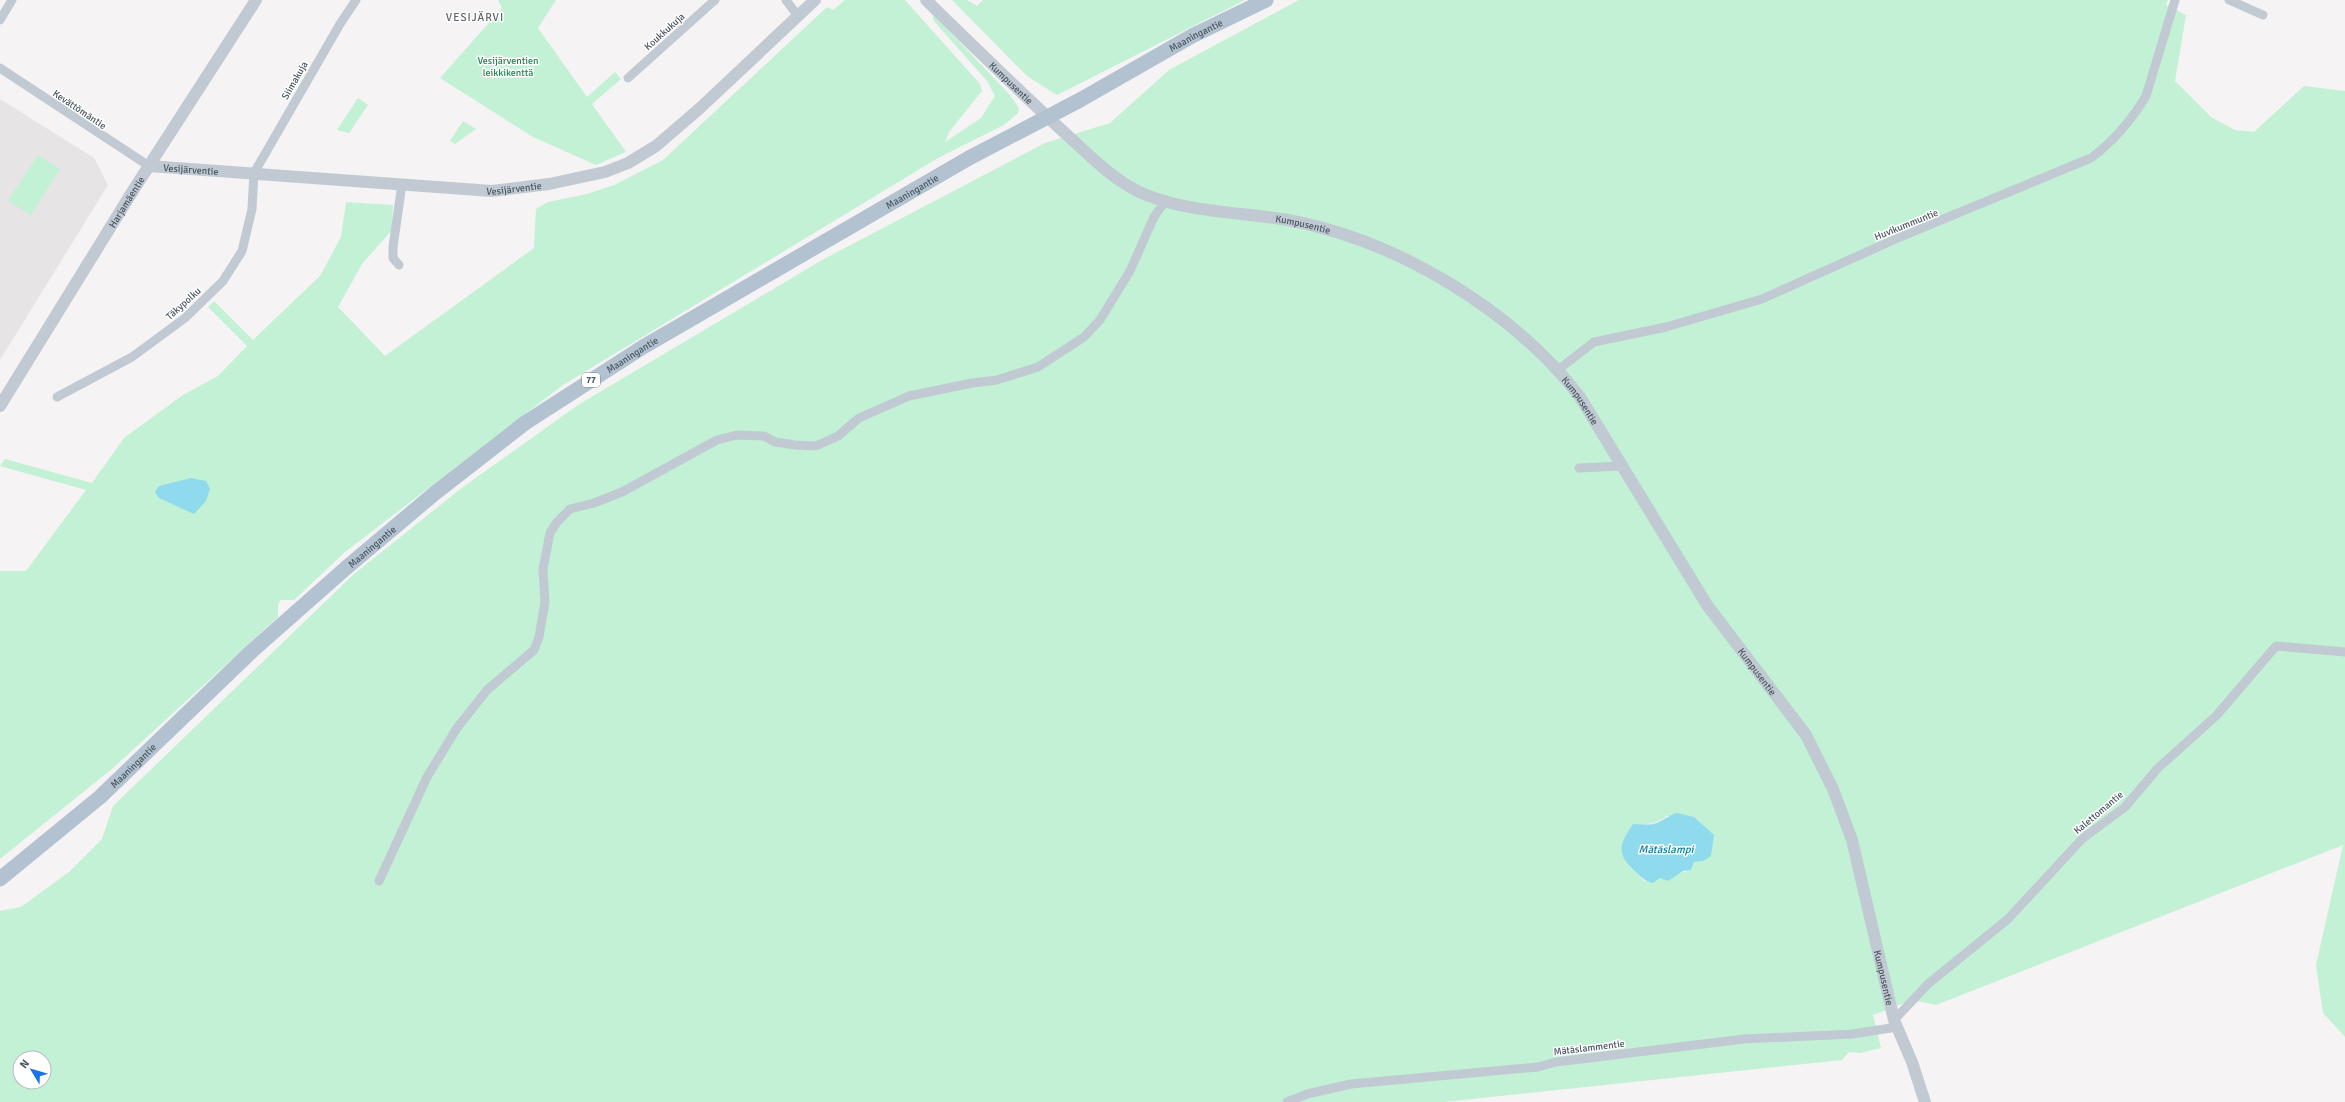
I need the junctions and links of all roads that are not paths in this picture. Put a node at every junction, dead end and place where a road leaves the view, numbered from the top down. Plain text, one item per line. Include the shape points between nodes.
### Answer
1 (12, 0) edge
2 (256, 0) edge
3 (356, 0) edge
4 (715, 0) edge
5 (786, 0) edge
6 (815, 0) edge
7 (926, 0) edge
8 (1266, 0) edge
9 (2175, 0) edge
10 (2228, 0) edge
11 (2263, 15) dead end
12 (798, 16) junction
13 (0, 20) edge
14 (0, 68) edge
15 (628, 78) dead end
16 (1048, 117) junction
17 (149, 166) junction
18 (254, 173) junction
19 (402, 184) junction
20 (1166, 200) junction
21 (399, 265) dead end
22 (1559, 370) junction
23 (57, 397) dead end
24 (0, 406) edge
25 (1622, 466) junction
26 (1579, 468) dead end
27 (2345, 652) edge
28 (0, 879) edge
29 (379, 881) dead end
30 (1895, 1024) junction
31 (1287, 1102) edge
32 (1925, 1102) edge

1 - 13 street
2 - 17 street, Harjamäentie
3 - 18 street, Siimakuja
4 - 15 street, Koukkukuja
5 - 12 street
6 - 12 street, Vesijärventie
7 - 16 street, Kumpusentie
8 - 16 main road, Maaningantie / 77 via 1192,36
9 - 22 street, Huvikummuntie via 2146,96 2111,144 2091,158 1900,237 1762,298 1666,327 1594,342
10 - 11 street
12 - 19 street, Vesijärventie via 699,109 656,146 628,163 605,172 549,184 492,191
14 - 17 street, Kevättömäntie
16 - 20 street, Kumpusentie via 1103,168 1143,194
16 - 28 main road, Maaningantie / 77 via 969,158 643,347 525,423 435,493 346,568 252,651 100,797
17 - 18 street, Vesijärventie
17 - 24 street, Harjamäentie
18 - 19 street, Vesijärventie
18 - 23 street, Täkypolku via 252,208 242,251 223,280 185,318 132,357
19 - 21 street via 393,247 393,258
20 - 22 street, Kumpusentie via 1200,209 1287,220 1322,228 1388,252 1428,272 1509,324
20 - 29 street via 1154,217 1130,271 1100,320 1084,337 1038,367 997,380 909,396 859,418 838,436 816,446 795,446 775,442 764,436 737,435 717,440 622,492 570,509 550,533 543,569 545,602 534,650 487,690 457,728 427,777
22 - 25 street, Kumpusentie via 1580,396
25 - 26 street
25 - 30 street, Kumpusentie via 1707,605 1806,735 1830,782 1852,840
27 - 30 street, Kalettomantie via 2276,646 2216,716 2158,768 2125,807 2082,839 2008,919 1928,984
30 - 31 street, Mätäslammentie via 1853,1034 1744,1039 1556,1062 1538,1067 1351,1084 1307,1094
30 - 32 street, Kumpusentie via 1912,1062

